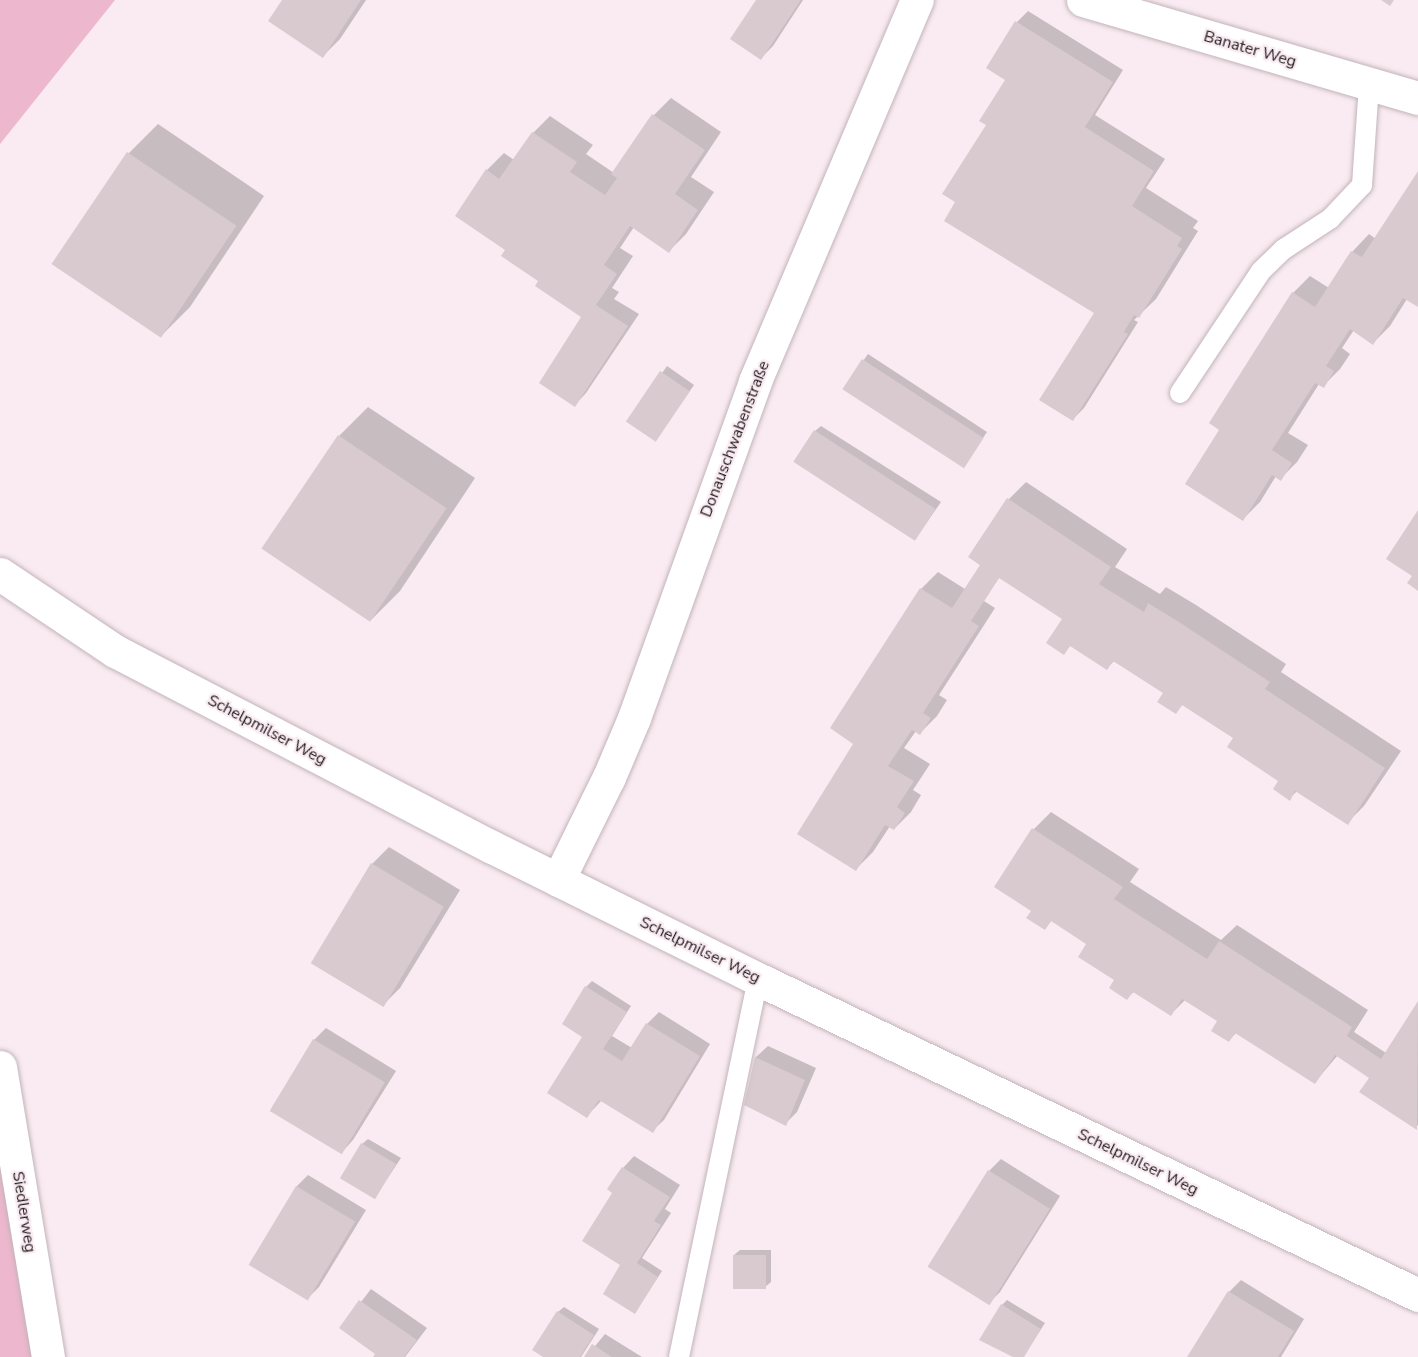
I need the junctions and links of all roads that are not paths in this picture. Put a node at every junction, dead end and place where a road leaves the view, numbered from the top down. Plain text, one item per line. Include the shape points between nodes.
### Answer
1 (917, 0) edge
2 (1083, 0) edge
3 (1369, 84) junction
4 (1418, 98) edge
5 (1180, 393) dead end
6 (0, 574) edge
7 (558, 880) junction
8 (758, 979) junction
9 (0, 1067) edge
10 (1418, 1294) edge
11 (48, 1357) edge
12 (679, 1357) edge

1 - 7 street, Donauschwabenstraße via 755,381 634,718
2 - 3 street, Banater Weg
3 - 4 street, Banater Weg
3 - 5 lane via 1362,185 1330,219 1284,249 1261,271
6 - 7 street, Schelpmilser Weg via 116,651
7 - 8 street, Schelpmilser Weg
8 - 10 street, Schelpmilser Weg
8 - 12 lane
9 - 11 street, Siedlerweg

